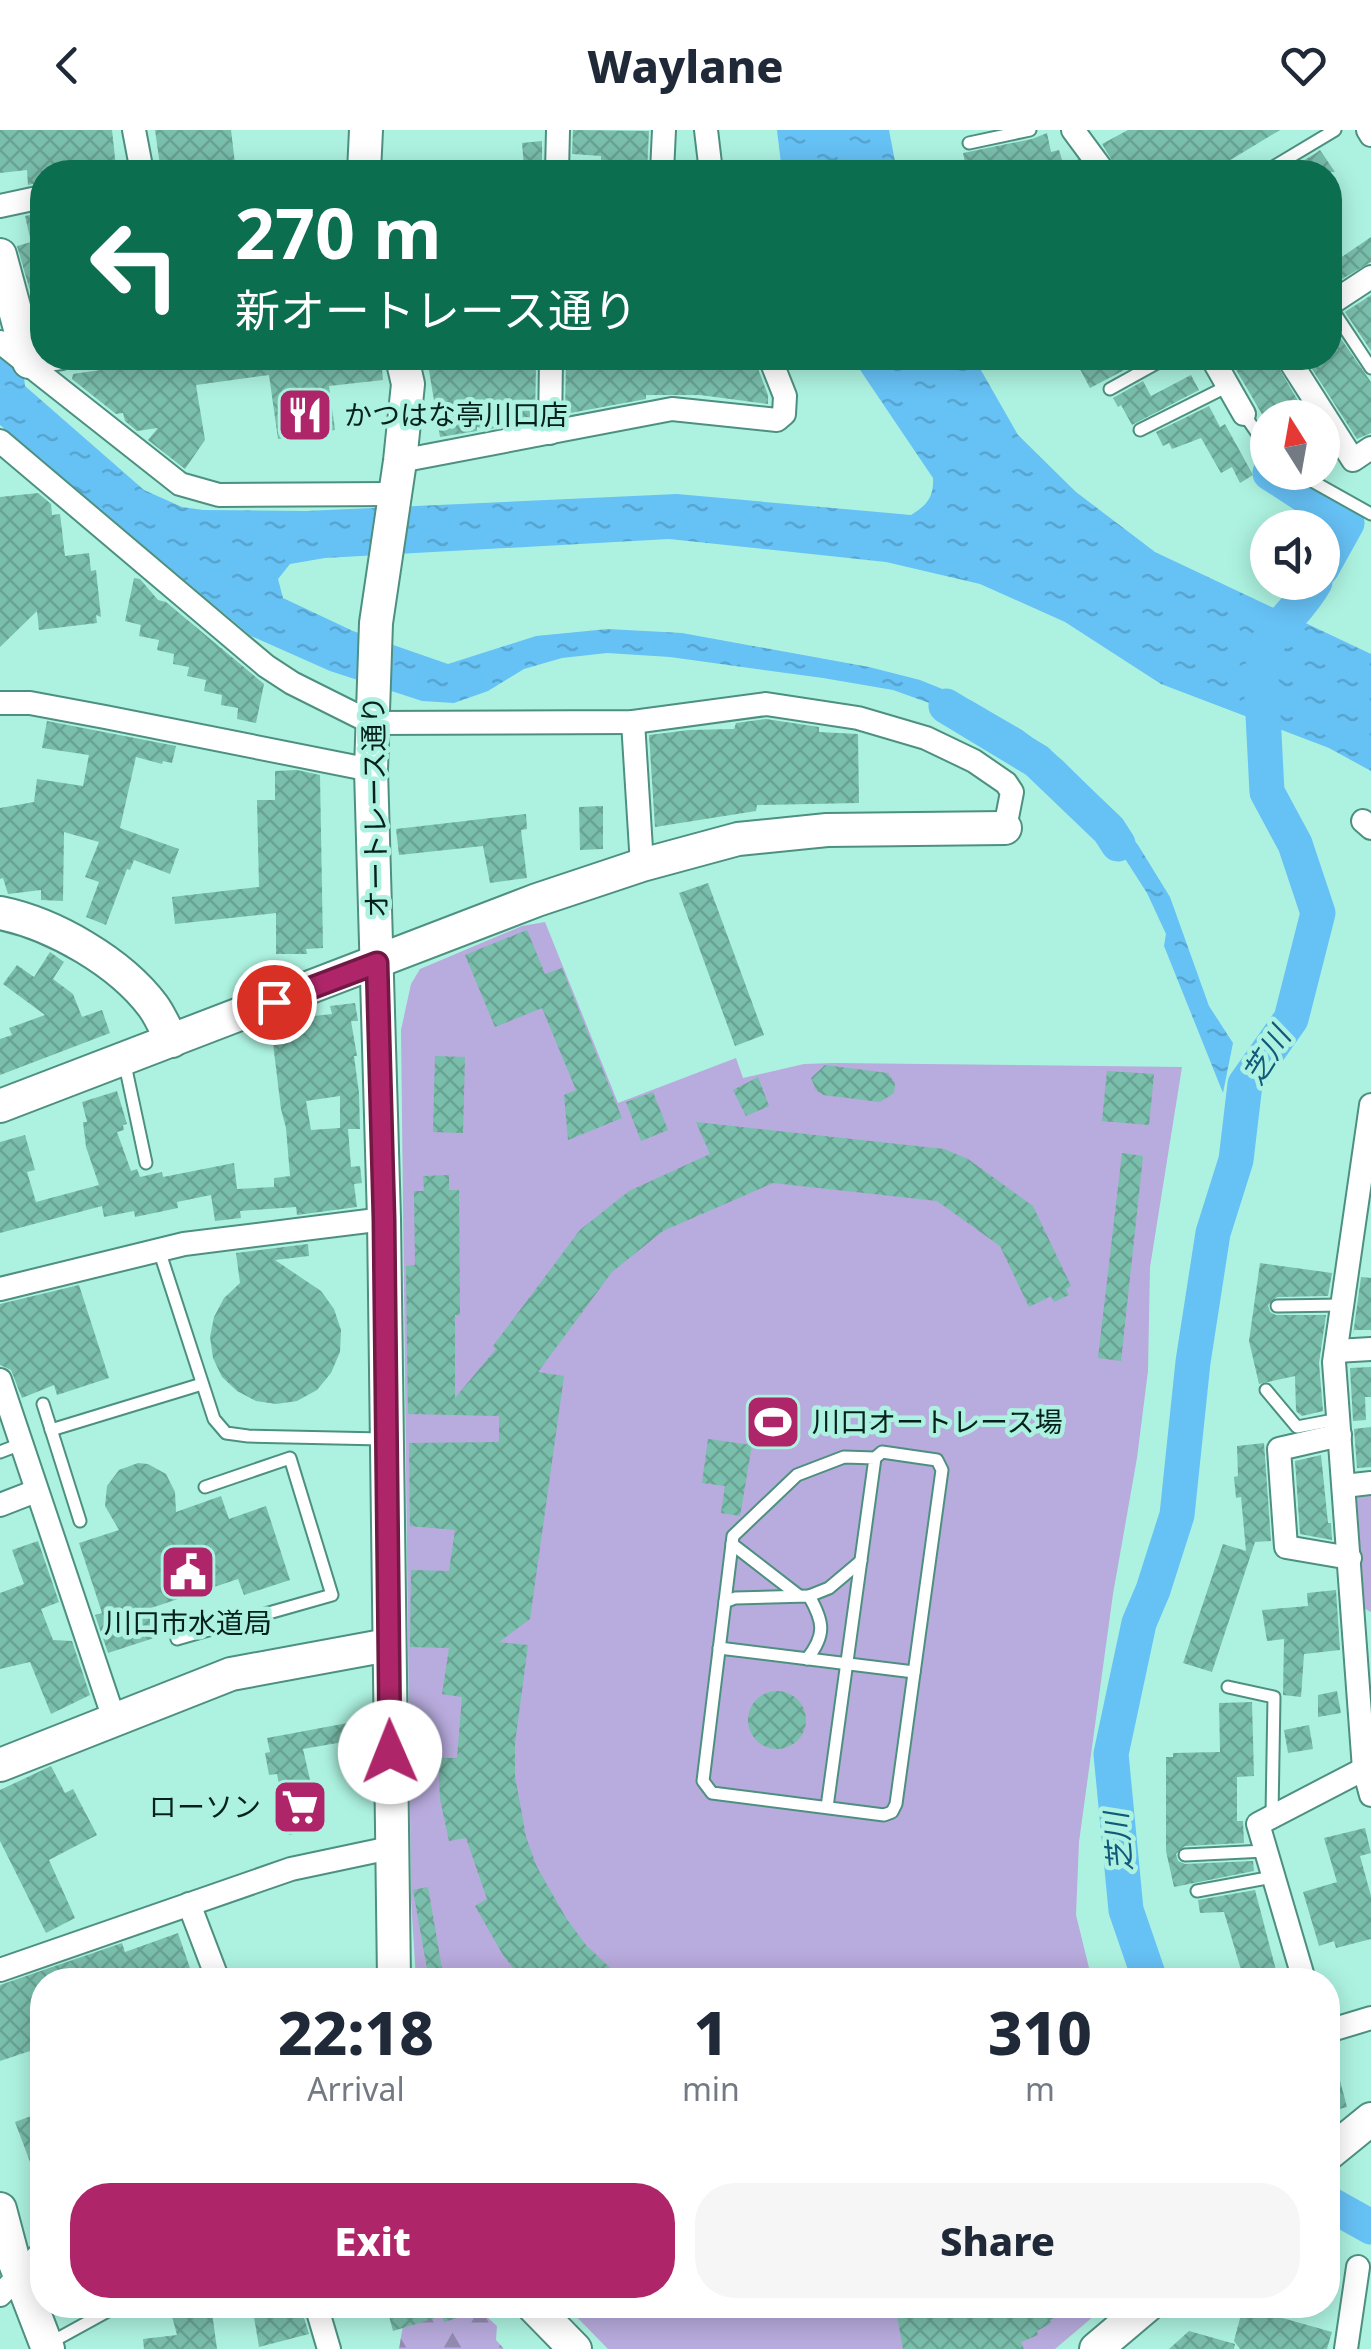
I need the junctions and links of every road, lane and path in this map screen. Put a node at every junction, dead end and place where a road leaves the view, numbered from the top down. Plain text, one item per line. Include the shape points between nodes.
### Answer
1 (134, 130) edge
2 (366, 130) edge
3 (558, 130) edge
4 (664, 130) edge
5 (706, 130) edge
6 (1030, 130) edge
7 (1073, 130) edge
8 (1335, 130) edge
9 (970, 144) dead end
10 (140, 160) edge
11 (365, 160) edge
12 (557, 160) edge
13 (663, 160) edge
14 (710, 160) edge
15 (1095, 160) edge
16 (1285, 160) edge
17 (30, 200) edge
18 (0, 206) edge
19 (0, 255) edge
20 (1371, 277) edge
21 (1342, 297) edge
22 (1342, 323) edge
23 (0, 342) edge
24 (29, 362) joint
25 (1371, 368) edge
26 (39, 370) edge
27 (405, 370) edge
28 (551, 370) edge
29 (775, 370) edge
30 (1144, 370) edge
31 (1219, 370) edge
32 (1296, 370) edge
33 (1228, 386) junction
34 (1110, 389) dead end
35 (1244, 414) joint
36 (1250, 423) edge
37 (1140, 430) dead end
38 (550, 433) junction
39 (0, 441) edge
40 (1371, 448) edge
41 (29, 466) junction
42 (0, 467) edge
43 (396, 486) junction
44 (1328, 490) edge
45 (1371, 514) edge
46 (0, 704) edge
47 (633, 722) junction
48 (372, 724) junction
49 (371, 770) junction
50 (1005, 828) joint
51 (642, 865) junction
52 (0, 913) edge
53 (377, 963) junction
54 (172, 1041) junction
55 (124, 1059) junction
56 (0, 1106) edge
57 (1370, 1115) edge
58 (146, 1163) dead end
59 (384, 1219) junction
60 (1362, 1231) edge
61 (159, 1250) junction
62 (0, 1289) edge
63 (1343, 1305) junction
64 (1278, 1306) dead end
65 (1371, 1350) edge
66 (1336, 1351) junction
67 (0, 1380) edge
68 (202, 1384) junction
69 (1266, 1390) dead end
70 (44, 1404) dead end
71 (6, 1420) edge
72 (1340, 1427) junction
73 (51, 1430) junction
74 (292, 1437) junction
75 (386, 1439) junction
76 (10, 1448) edge
77 (290, 1458) junction
78 (876, 1458) junction
79 (1371, 1483) edge
80 (1344, 1486) junction
81 (206, 1487) dead end
82 (36, 1491) junction
83 (0, 1504) edge
84 (80, 1521) dead end
85 (732, 1544) junction
86 (1350, 1558) junction
87 (861, 1561) junction
88 (803, 1596) junction
89 (725, 1602) junction
90 (1363, 1621) edge
91 (176, 1638) dead end
92 (388, 1645) junction
93 (720, 1648) junction
94 (807, 1659) junction
95 (847, 1664) junction
96 (914, 1672) junction
97 (1228, 1688) dead end
98 (114, 1719) junction
99 (0, 1766) edge
100 (1367, 1769) edge
101 (1371, 1796) edge
102 (828, 1808) junction
103 (1272, 1816) junction
104 (390, 1848) junction
105 (1265, 1851) junction
106 (1185, 1855) dead end
107 (1273, 1876) junction
108 (1197, 1891) dead end
109 (190, 1904) junction
110 (214, 1968) edge
111 (394, 1968) edge
112 (1299, 1968) edge
113 (0, 1970) edge
114 (1371, 2018) edge
115 (1340, 2028) edge
116 (1371, 2119) edge
117 (1340, 2144) edge
118 (0, 2210) edge
119 (1358, 2267) dead end
120 (15, 2268) edge
121 (30, 2305) edge
122 (35, 2318) edge
123 (97, 2318) edge
124 (320, 2318) edge
125 (545, 2318) edge
126 (1133, 2318) edge
127 (47, 2347) edge
128 (329, 2349) edge
129 (575, 2349) edge
130 (1096, 2349) edge
131 (1346, 2349) edge

1 - 10 street
2 - 11 street
3 - 12 street
4 - 13 street
5 - 14 street
6 - 9 lane
7 - 15 street
8 - 16 lane
17 - 18 street
19 - 24 street
20 - 21 street
22 - 25 lane
23 - 24 street
26 - 43 street via 180,484 219,495
27 - 43 street, オートレース通り
28 - 38 street
29 - 38 street via 786,396 777,420 672,408
30 - 34 lane
31 - 33 street
32 - 40 street via 1353,460
33 - 35 street
33 - 37 lane
35 - 36 lane
38 - 43 street
39 - 41 street
41 - 42 street
41 - 48 street via 266,666
43 - 48 street, オートレース通り via 376,623
44 - 45 lane
46 - 49 street via 68,710
47 - 48 street
47 - 50 street via 766,704 858,718 926,738 1006,784 1012,792
47 - 51 street
48 - 49 street, オートレース通り
49 - 53 street, オートレース通り
50 - 51 street via 827,830 738,839
51 - 53 street
52 - 54 street via 82,944 153,1006
53 - 54 street
53 - 59 street, オートレース通り
54 - 55 street
55 - 56 street
55 - 58 lane
57 - 60 street
59 - 61 street
59 - 75 street, オートレース通り
60 - 63 street
61 - 62 street
61 - 68 lane
63 - 64 lane
63 - 66 street
65 - 66 street
66 - 72 street
67 - 71 street
68 - 73 lane
68 - 74 lane via 226,1433
69 - 72 lane via 1298,1427
70 - 73 lane
71 - 76 street
72 - 80 street
72 - 86 street via 1279,1449 1286,1548
73 - 84 lane
74 - 75 lane
74 - 77 lane
75 - 92 street, オートレース通り
76 - 82 street
77 - 81 lane
77 - 91 lane via 332,1595
78 - 85 lane via 844,1457 798,1475
78 - 87 lane
78 - 96 lane via 882,1452 937,1460 942,1470
79 - 80 street
80 - 86 street
82 - 83 street
82 - 98 street
85 - 88 lane
85 - 89 lane
86 - 90 street
87 - 88 lane via 829,1588
87 - 95 lane
88 - 89 lane
88 - 94 lane via 824,1630
89 - 93 lane
90 - 100 street
92 - 98 street via 256,1667
92 - 104 street, オートレース通り
93 - 94 lane
93 - 102 lane via 706,1788
94 - 95 lane
95 - 96 lane
95 - 102 lane
96 - 102 lane via 892,1812
97 - 103 lane via 1274,1696
98 - 99 street
100 - 101 street
100 - 103 street
103 - 105 street via 1258,1824
104 - 109 street via 291,1870
104 - 111 street, オートレース通り
105 - 106 lane
105 - 107 street
107 - 108 lane
107 - 112 street
109 - 110 street
109 - 113 street
114 - 115 street
116 - 117 street
118 - 120 street
119 - 131 street
120 - 121 street
122 - 127 street
123 - 127 lane
124 - 128 street
125 - 129 street
126 - 130 street

